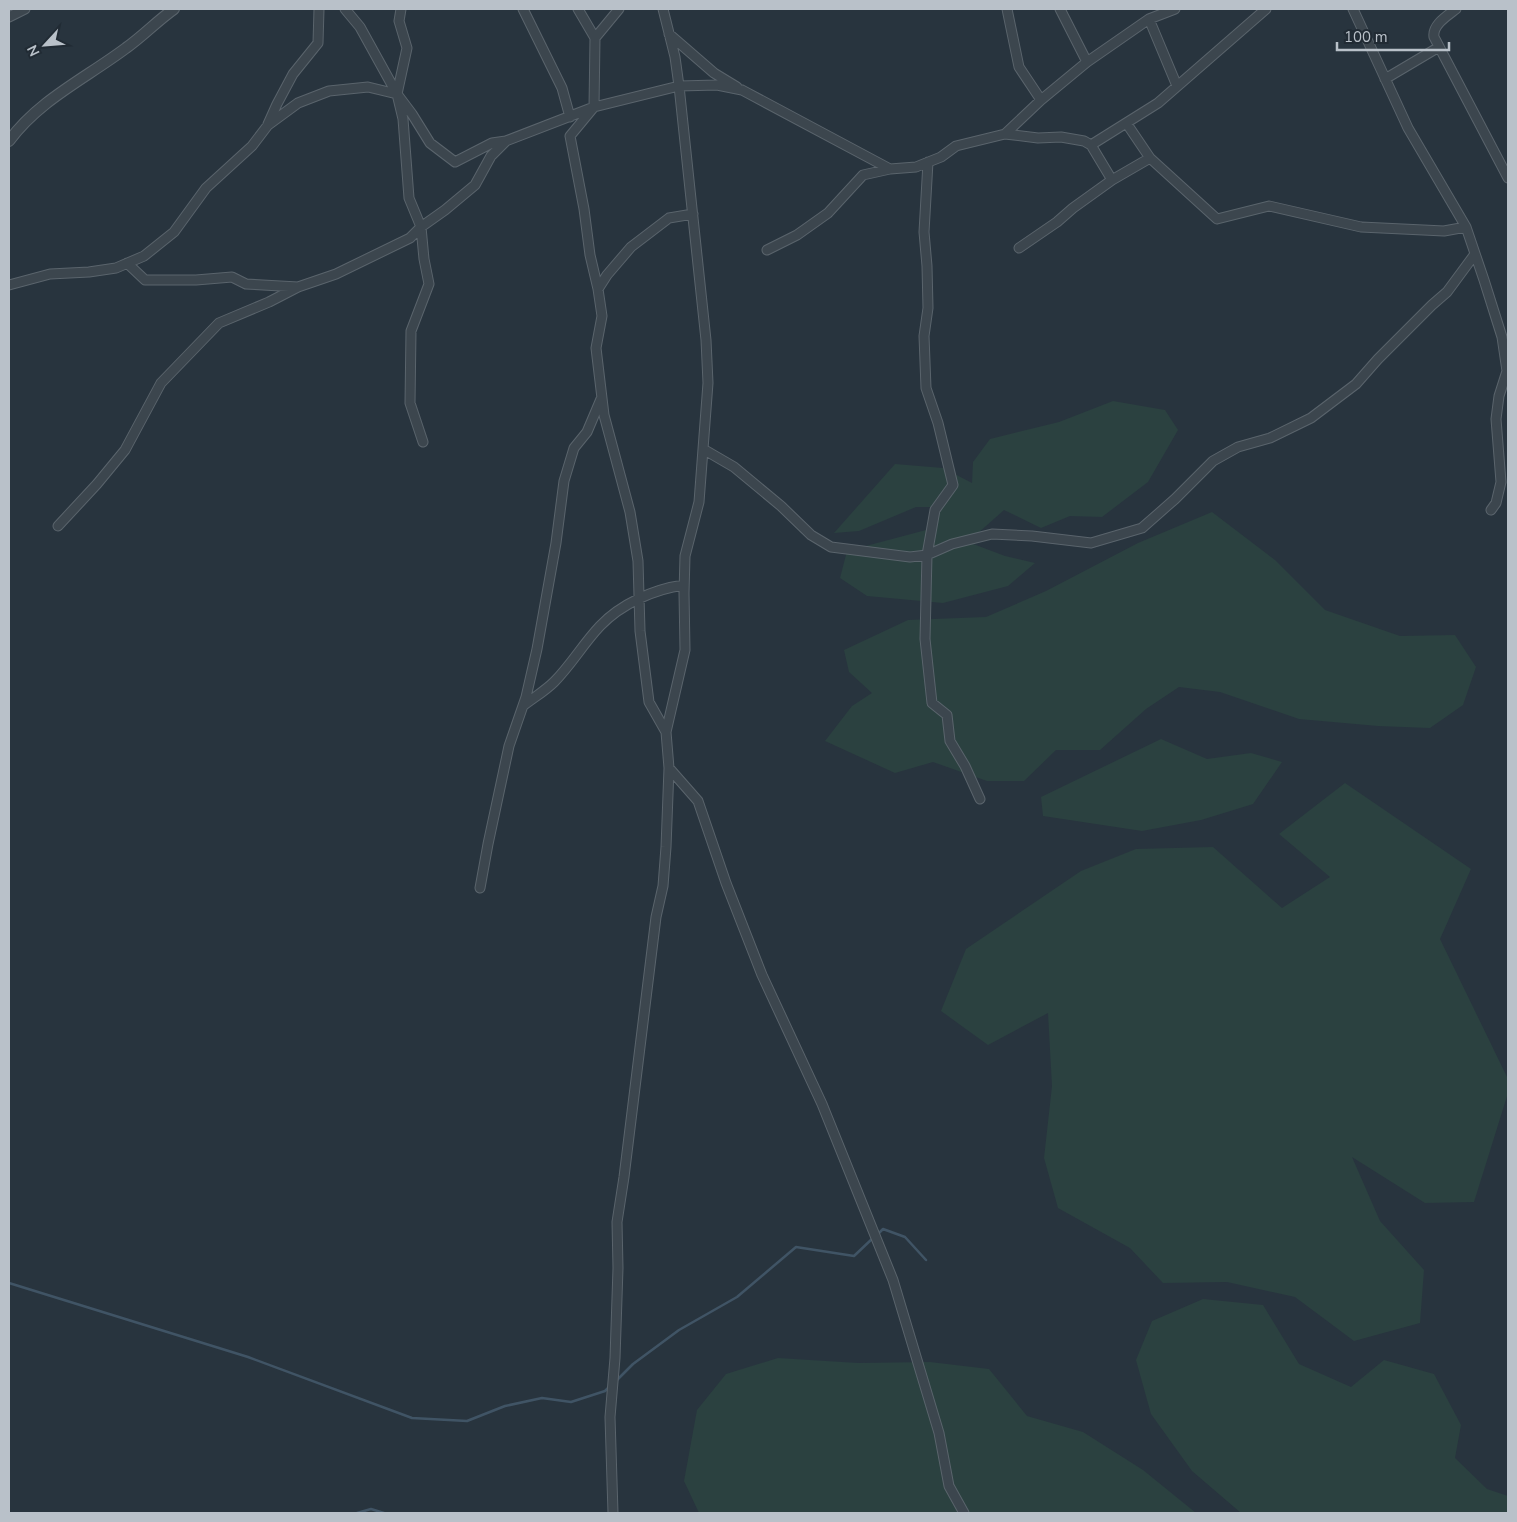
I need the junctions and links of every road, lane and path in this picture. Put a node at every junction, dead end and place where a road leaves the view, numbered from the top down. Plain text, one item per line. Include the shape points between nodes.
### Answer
1 (25, 9) edge
2 (174, 9) edge
3 (319, 9) edge
4 (345, 9) edge
5 (401, 9) edge
6 (523, 9) edge
7 (578, 9) edge
8 (619, 9) edge
9 (662, 9) edge
10 (1007, 9) edge
11 (1060, 9) edge
12 (1175, 9) edge
13 (1266, 9) edge
14 (1354, 9) edge
15 (1456, 9) edge
16 (9, 18) edge
17 (1149, 19) junction
18 (669, 34) junction
19 (595, 38) junction
20 (1438, 47) junction
21 (1087, 62) junction
22 (1385, 79) junction
23 (680, 86) junction
24 (1177, 86) junction
25 (742, 90) junction
26 (397, 94) junction
27 (1041, 100) junction
28 (594, 107) junction
29 (570, 116) junction
30 (1127, 124) junction
31 (268, 125) junction
32 (1005, 134) junction
33 (9, 141) edge
34 (506, 142) junction
35 (1091, 145) junction
36 (1150, 158) junction
37 (928, 162) junction
38 (890, 169) junction
39 (1508, 178) edge
40 (1112, 180) junction
41 (693, 214) junction
42 (422, 227) junction
43 (1466, 228) junction
44 (1018, 248) dead end
45 (767, 250) dead end
46 (1475, 254) junction
47 (128, 263) junction
48 (9, 285) edge
49 (298, 287) junction
50 (598, 289) junction
51 (602, 397) junction
52 (423, 442) dead end
53 (703, 449) junction
54 (1491, 510) dead end
55 (58, 526) dead end
56 (927, 556) junction
57 (684, 585) junction
58 (639, 599) junction
59 (524, 706) junction
60 (666, 732) junction
61 (668, 768) junction
62 (980, 799) dead end
63 (480, 888) dead end
64 (613, 1513) edge
65 (964, 1513) edge

1 - 16 street
2 - 33 street via 127,47 41,106
3 - 31 street via 318,43 293,74
4 - 26 street via 360,26
5 - 26 street via 399,21 407,48
6 - 29 street via 562,88
7 - 19 street
8 - 19 street
9 - 18 street
10 - 27 street via 1019,67
11 - 21 street
12 - 17 street
13 - 24 street
14 - 22 street
15 - 20 street via 1434,30
17 - 21 street
17 - 24 street
18 - 23 street
18 - 25 street via 714,73
19 - 28 street
20 - 22 street
20 - 39 street
21 - 27 street
22 - 43 street via 1408,128
23 - 25 street via 717,85
23 - 28 street
23 - 41 street
24 - 30 street
25 - 38 street
26 - 31 street via 368,87 329,91 298,103
26 - 34 street via 430,143 455,162 492,143
26 - 42 street via 403,119 409,198
27 - 32 street
28 - 29 street
28 - 50 street via 570,136
29 - 34 street
30 - 35 street
30 - 36 street
31 - 47 street via 252,146 206,188 174,232 144,256
32 - 35 street via 1061,137
32 - 37 street via 956,146
34 - 42 street via 491,156 475,185
35 - 40 street
36 - 40 street
36 - 43 street via 1217,219 1269,206 1361,227 1444,232
37 - 38 street via 916,167
37 - 56 street via 924,232 928,308 924,336 926,388 953,485 935,510
38 - 45 street via 863,175 828,213
40 - 44 street
41 - 50 street via 669,218 631,246
41 - 53 street via 708,382
42 - 49 street via 410,238 390,248 336,274
42 - 52 street via 428,284 411,331 410,403
43 - 46 street
46 - 54 street via 1502,338 1507,371 1496,419 1501,482
46 - 56 street via 1447,292 1356,384 1311,418 1270,438 1238,447 1213,461 1142,528 1091,543 992,534 952,544
47 - 48 street via 89,272 50,274
47 - 49 street via 145,280 232,276 246,284
49 - 55 street via 219,323 161,383 125,450
50 - 51 street via 602,316 596,348
51 - 58 street via 630,512 638,561
51 - 59 street via 587,432 574,448 564,481 556,543
53 - 56 street via 734,467 811,535 831,547 910,557
53 - 57 street via 699,502 685,556
56 - 62 street via 925,639 932,703 947,715 950,741
57 - 58 street via 666,587
57 - 60 street via 686,650
58 - 59 street via 600,626 553,684
58 - 60 street via 649,702
59 - 63 street via 509,746
60 - 61 street
61 - 64 street via 663,886 656,917 616,1222 618,1276 610,1417
61 - 65 street via 698,801 762,975 822,1104 890,1271 939,1433 949,1486

